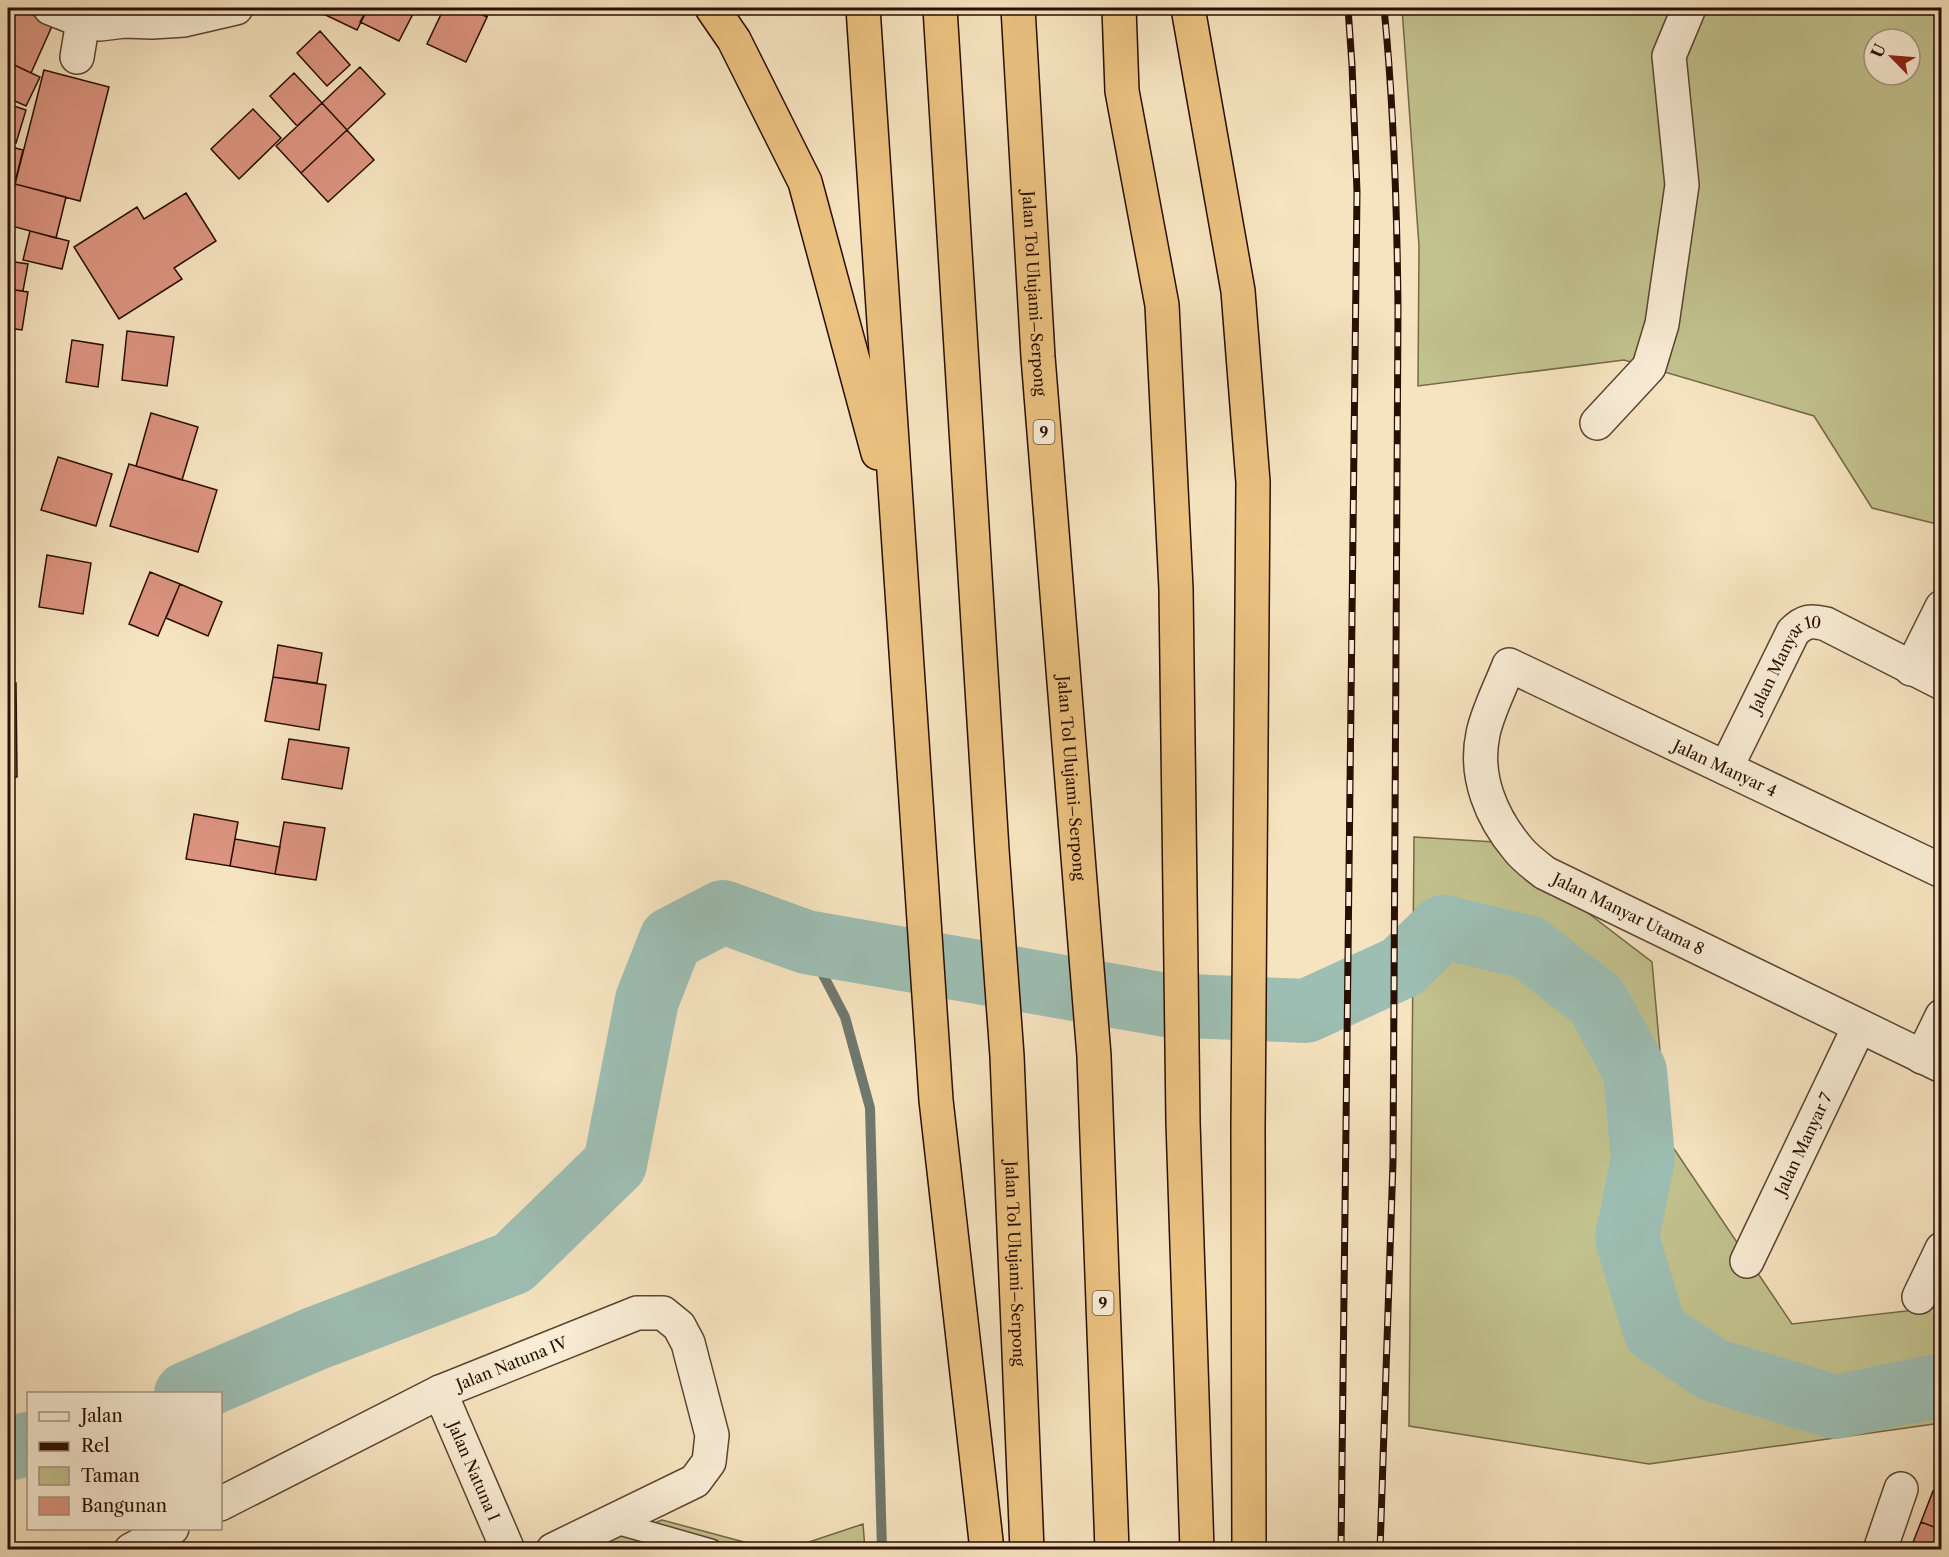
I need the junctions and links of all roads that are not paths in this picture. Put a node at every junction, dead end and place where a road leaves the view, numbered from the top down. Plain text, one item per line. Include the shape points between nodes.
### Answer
1 (50, 8) edge
2 (236, 8) edge
3 (712, 8) edge
4 (863, 8) edge
5 (940, 8) edge
6 (1018, 8) edge
7 (1119, 8) edge
8 (1188, 8) edge
9 (1689, 8) edge
10 (83, 21) junction
11 (77, 57) dead end
12 (1598, 423) dead end
13 (897, 525) junction
14 (1941, 607) edge
15 (1509, 665) joint
16 (1911, 669) junction
17 (1941, 683) edge
18 (1726, 768) junction
19 (1941, 871) edge
20 (1941, 1016) edge
21 (1858, 1027) junction
22 (1932, 1061) edge
23 (1941, 1249) edge
24 (1747, 1261) dead end
25 (1918, 1297) dead end
26 (440, 1392) junction
27 (1901, 1489) dead end
28 (222, 1503) edge
29 (608, 1521) junction
30 (168, 1530) edge
31 (131, 1550) edge
32 (508, 1550) edge
33 (553, 1550) edge
34 (711, 1550) edge
35 (987, 1550) edge
36 (1026, 1550) edge
37 (1112, 1550) edge
38 (1197, 1550) edge
39 (1249, 1550) edge
40 (1881, 1550) edge

1 - 10 street
2 - 10 street via 184,20 100,24
3 - 13 highway via 734,40 805,182
4 - 13 highway
5 - 36 highway, Jalan Tol Ulujami–Serpong via 1007,1056
6 - 37 highway, Jalan Tol Ulujami–Serpong / 9 via 1038,357 1094,1056
7 - 38 highway via 1122,91 1162,305 1176,589 1183,1122
8 - 39 highway via 1238,291 1253,482
9 - 12 street via 1669,56 1682,185 1662,324 1649,367
10 - 11 street
13 - 35 highway via 936,1100
14 - 16 street
15 - 18 street, Jalan Manyar 4
15 - 21 street, Jalan Manyar Utama 8 via 1483,734 1481,766 1485,793 1497,820 1519,850 1545,873
16 - 17 street, Jalan Manyar 10
16 - 18 street, Jalan Manyar 10 via 1826,624 1803,622 1793,632
18 - 19 street, Jalan Manyar 4
20 - 22 street
21 - 22 street, Jalan Manyar Utama 8
21 - 24 street, Jalan Manyar 7
23 - 25 street
26 - 28 street, Jalan Natuna IV
26 - 29 street, Jalan Natuna IV via 637,1313 663,1313 679,1326 688,1343 712,1435 709,1462 695,1481
26 - 32 street, Jalan Natuna I
27 - 40 street
29 - 33 street
29 - 34 lane
30 - 31 street

